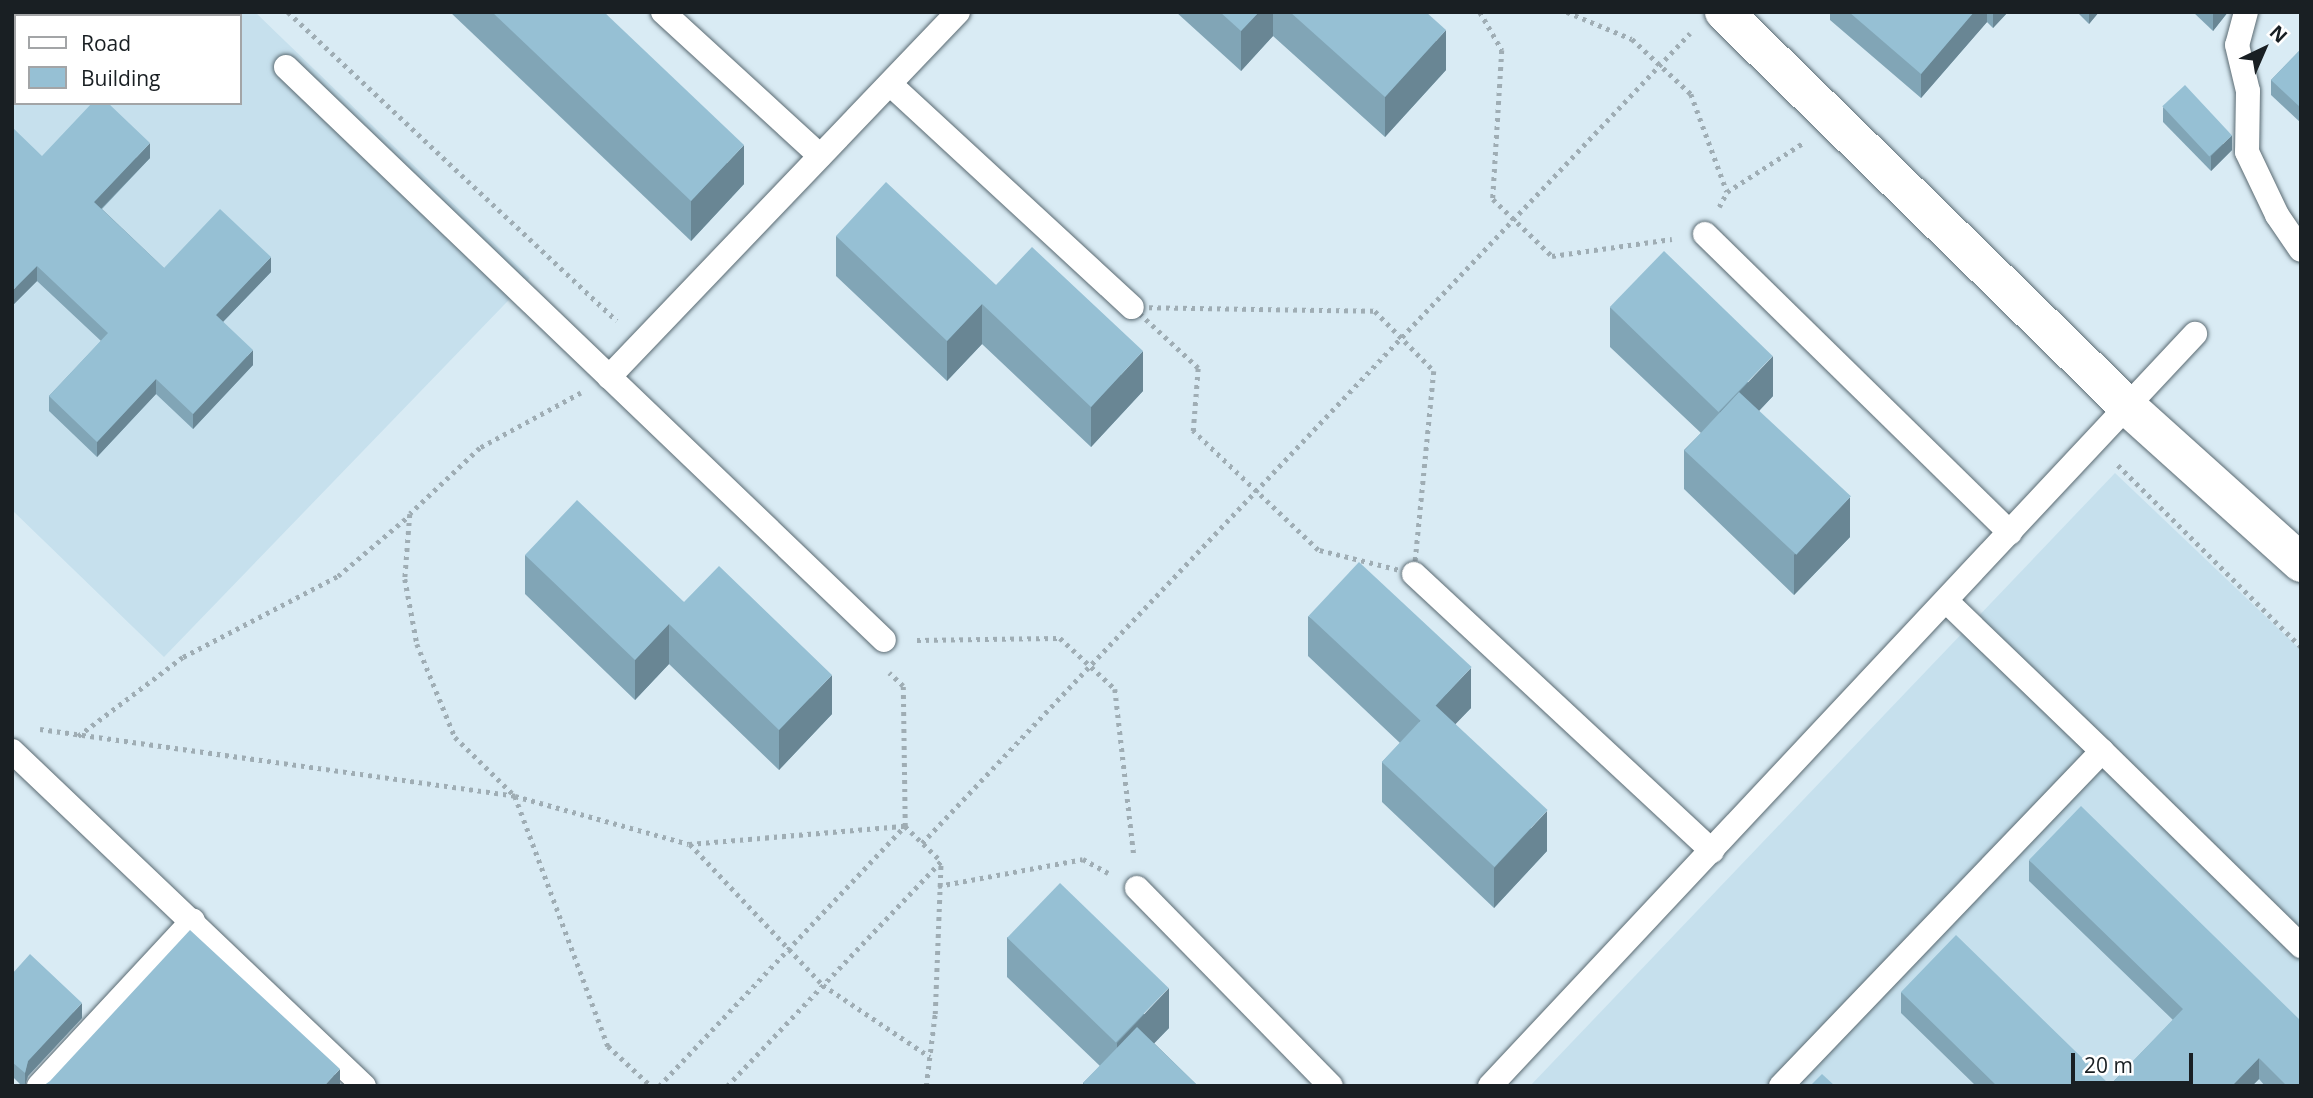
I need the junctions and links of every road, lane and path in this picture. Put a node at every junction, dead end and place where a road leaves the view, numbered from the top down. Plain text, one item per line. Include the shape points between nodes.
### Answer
1 (288, 12) edge
2 (663, 12) edge
3 (958, 12) edge
4 (1480, 12) edge
5 (1567, 12) edge
6 (2246, 12) edge
7 (1709, 21) edge
8 (1660, 65) junction
9 (286, 67) dead end
10 (890, 84) junction
11 (1836, 121) junction
12 (820, 156) junction
13 (1727, 192) junction
14 (1514, 219) junction
15 (1705, 234) junction
16 (2301, 250) edge
17 (1132, 307) junction
18 (2195, 334) dead end
19 (1401, 338) junction
20 (642, 345) junction
21 (609, 377) junction
22 (2129, 407) junction
23 (2116, 462) dead end
24 (1256, 491) junction
25 (410, 514) junction
26 (2010, 533) junction
27 (2301, 563) edge
28 (1414, 574) junction
29 (1946, 601) junction
30 (884, 640) junction
31 (2301, 647) edge
32 (1090, 666) junction
33 (25, 726) dead end
34 (78, 736) junction
35 (12, 751) edge
36 (2102, 751) junction
37 (515, 796) junction
38 (905, 826) junction
39 (922, 843) junction
40 (690, 844) junction
41 (1712, 851) junction
42 (941, 861) junction
43 (938, 886) junction
44 (1137, 888) junction
45 (193, 920) junction
46 (2301, 946) edge
47 (787, 951) junction
48 (823, 985) junction
49 (930, 1057) junction
50 (39, 1086) edge
51 (364, 1086) edge
52 (651, 1086) edge
53 (659, 1086) edge
54 (727, 1086) edge
55 (926, 1086) edge
56 (1331, 1086) edge
57 (1490, 1086) edge
58 (1781, 1086) edge

1 - 20 path
2 - 12 lane
3 - 10 lane
4 - 14 path via 1502,50 1493,199
5 - 8 path via 1632,39
6 - 16 lane via 2237,45 2248,92 2247,152 2277,215
7 - 8 path
7 - 11 street
8 - 13 path via 1691,94
8 - 14 path
9 - 21 lane
10 - 12 lane
10 - 17 lane
11 - 13 path
11 - 22 street
12 - 20 lane
13 - 15 path
14 - 15 path via 1552,256
14 - 19 path
15 - 26 lane
17 - 19 path via 1375,311
17 - 24 path via 1198,368 1193,431
18 - 22 lane
19 - 24 path
19 - 28 path via 1434,371
20 - 21 lane
21 - 25 path via 480,448
21 - 30 lane
22 - 26 lane
22 - 27 street
23 - 31 path
24 - 28 path via 1318,550
24 - 32 path
25 - 34 path via 338,576 183,657
25 - 37 path via 405,579 417,644 455,737
26 - 29 lane
28 - 41 lane
29 - 36 lane
29 - 41 lane
30 - 32 path via 1060,638
30 - 38 path via 870,655 903,686
32 - 39 path
32 - 44 path via 1115,689
33 - 34 path
34 - 37 path
35 - 45 lane
36 - 46 lane
36 - 58 lane
37 - 40 path
37 - 52 path via 608,1046
38 - 39 path
38 - 40 path
38 - 47 path
39 - 42 path
40 - 47 path
41 - 57 lane
42 - 43 path
42 - 48 path
43 - 44 path via 1083,859
43 - 49 path
44 - 56 lane
45 - 50 lane
45 - 51 lane
47 - 48 path
47 - 53 path
48 - 49 path
48 - 54 path
49 - 55 path

